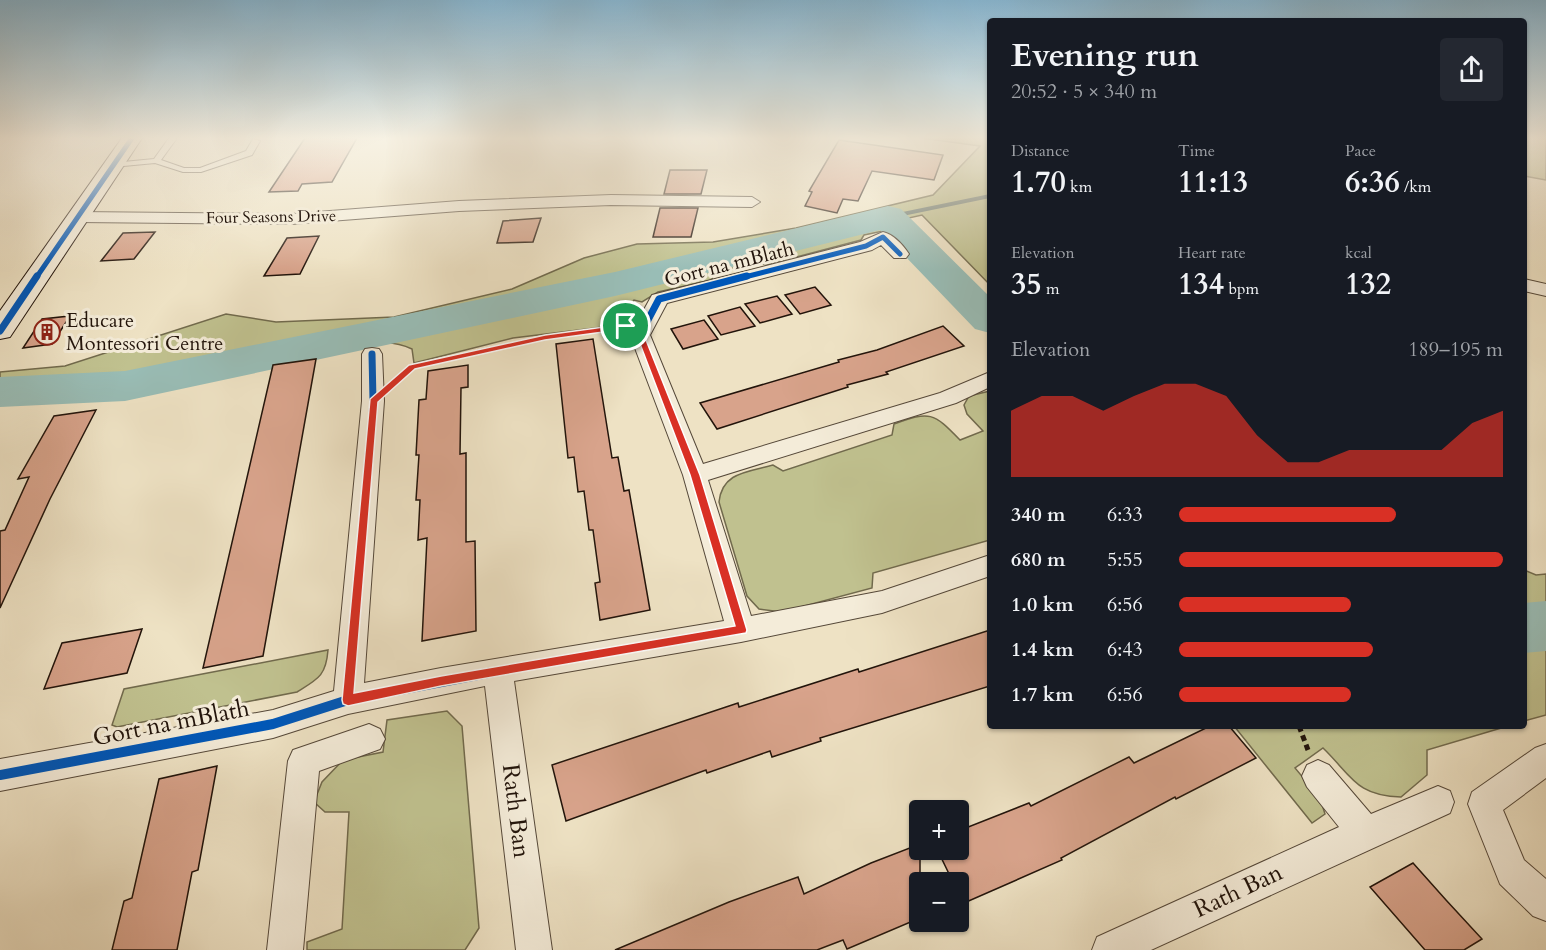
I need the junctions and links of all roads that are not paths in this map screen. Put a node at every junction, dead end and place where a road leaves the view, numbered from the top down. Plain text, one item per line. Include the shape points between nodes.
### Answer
1 (101, 182) edge
2 (753, 202) dead end
3 (78, 217) junction
4 (900, 254) dead end
5 (1527, 286) edge
6 (1546, 290) edge
7 (0, 331) edge
8 (372, 354) dead end
9 (987, 382) edge
10 (695, 475) junction
11 (987, 566) edge
12 (741, 630) junction
13 (498, 671) junction
14 (348, 700) junction
15 (369, 739) dead end
16 (1546, 759) edge
17 (0, 775) edge
18 (1318, 776) dead end
19 (1438, 802) dead end
20 (1365, 833) junction
21 (1546, 903) edge
22 (285, 950) edge
23 (534, 950) edge
24 (1110, 950) edge

1 - 3 main road
2 - 3 street, Four Seasons Drive via 611,200 459,206 291,219
3 - 7 main road
4 - 10 street, Gort na mBlath via 883,237 866,246 660,299 640,335
5 - 6 street
8 - 14 street via 373,401
9 - 10 street via 955,406
10 - 12 street
11 - 12 street, Gort na mBlath via 882,602
12 - 13 street, Gort na mBlath
13 - 14 street, Gort na mBlath
13 - 23 street, Rath Ban
14 - 17 street, Gort na mBlath via 273,724
15 - 22 street via 304,761
16 - 21 street via 1484,804 1512,872
18 - 20 street
19 - 20 street, Rath Ban
20 - 24 street, Rath Ban

